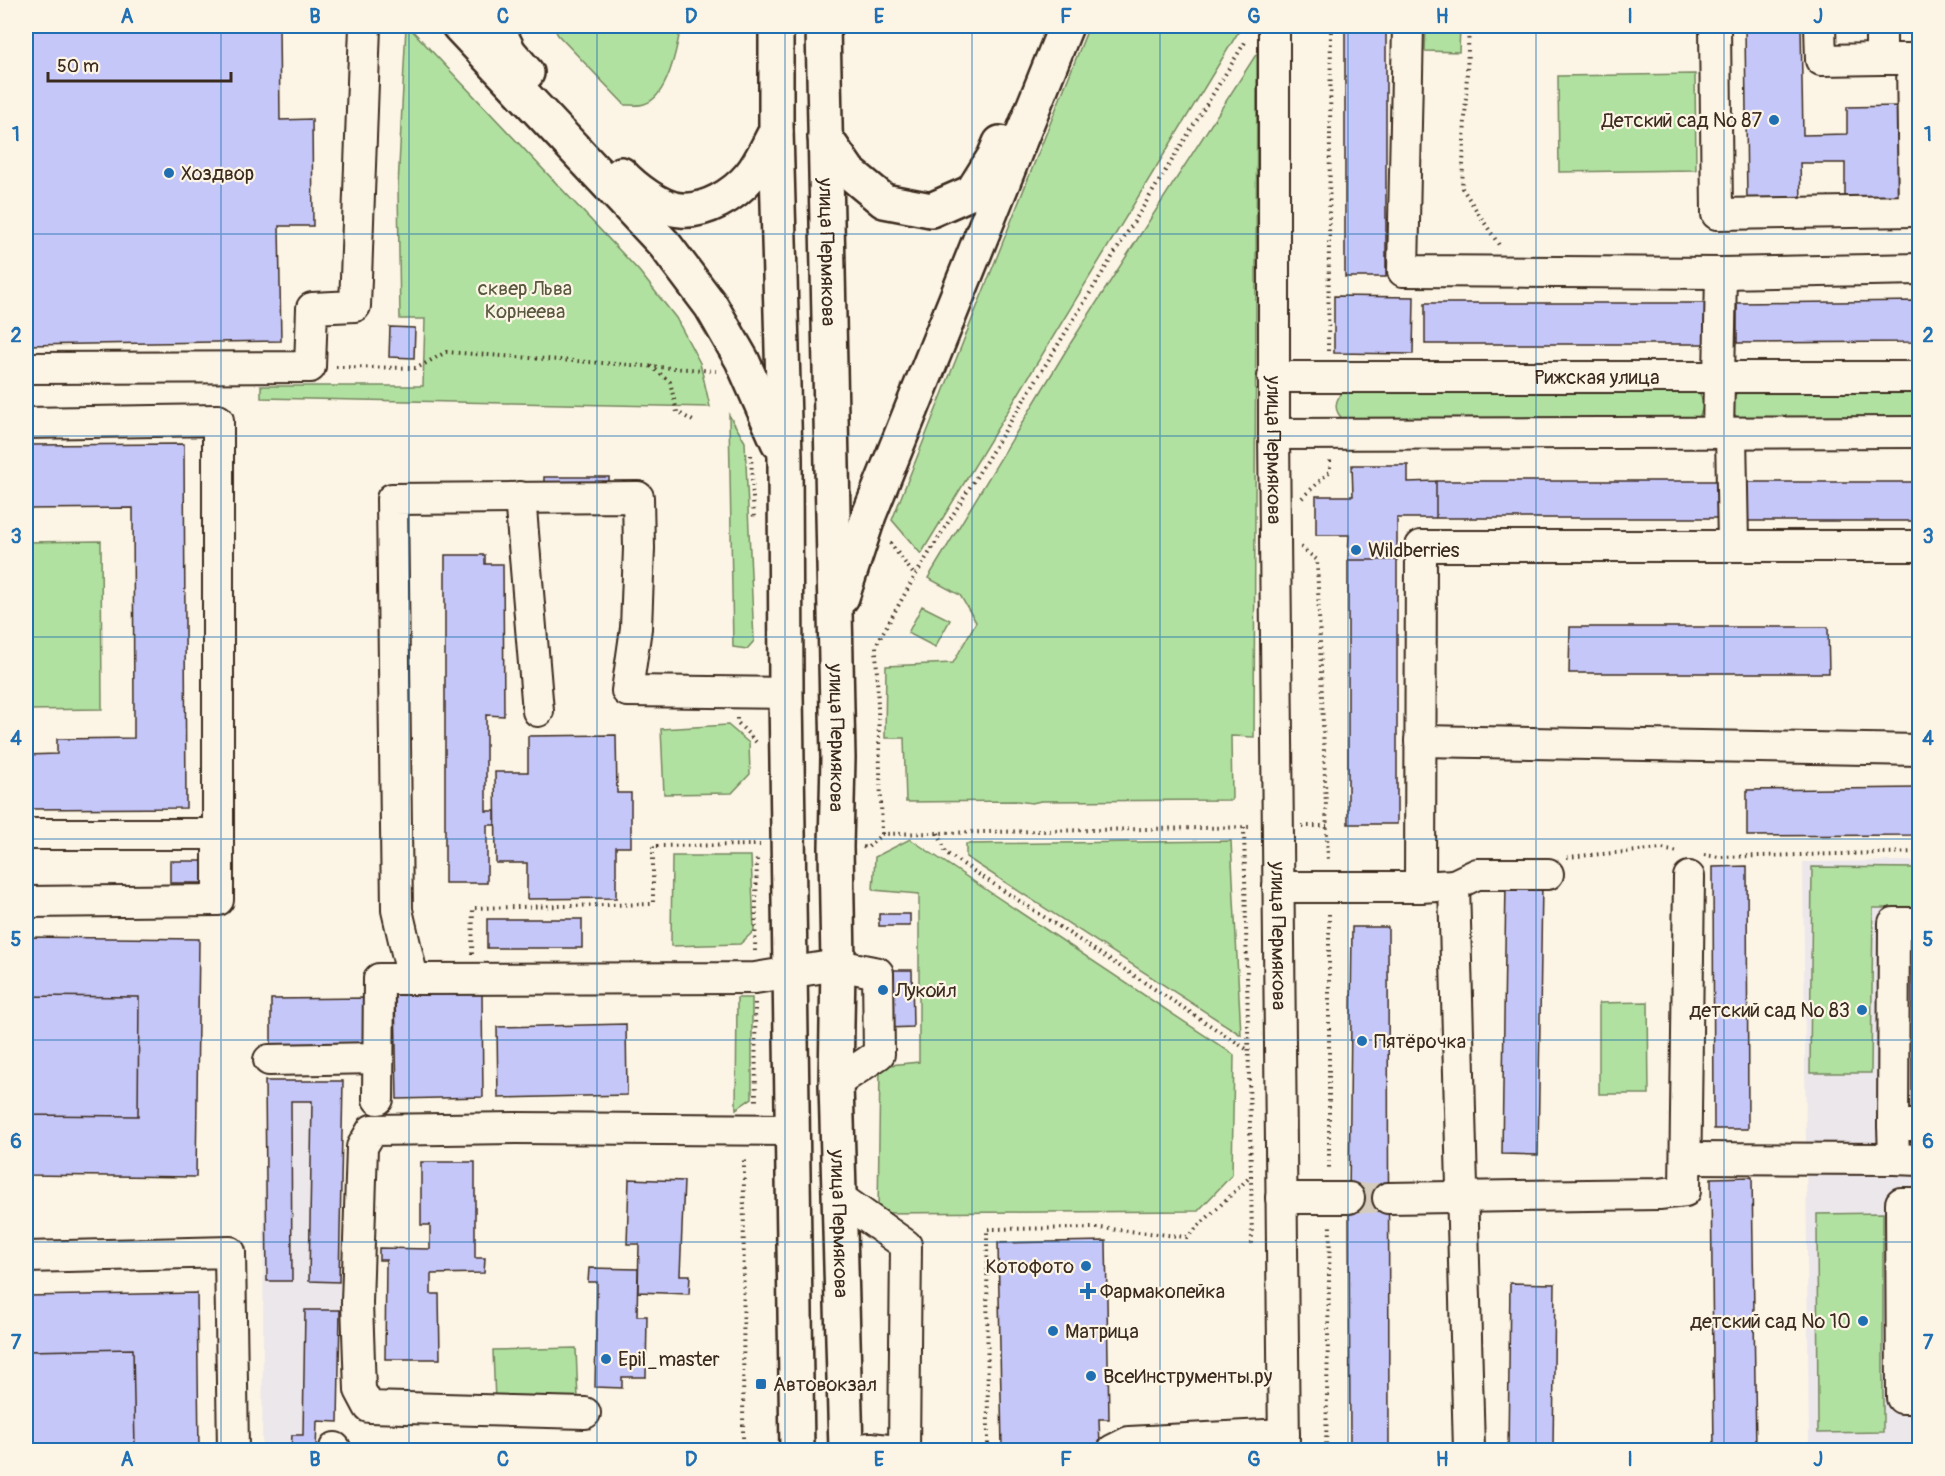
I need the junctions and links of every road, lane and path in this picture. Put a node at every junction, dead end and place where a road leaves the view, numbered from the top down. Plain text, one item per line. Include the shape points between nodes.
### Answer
1 (365, 26) edge
2 (459, 26) edge
3 (496, 26) edge
4 (776, 26) edge
5 (823, 26) edge
6 (1048, 26) edge
7 (1066, 26) edge
8 (1331, 26) edge
9 (1408, 26) edge
10 (1469, 26) edge
11 (1715, 26) edge
12 (1820, 26) edge
13 (1881, 26) edge
14 (1261, 31) edge
15 (1881, 59) junction
16 (776, 131) junction
17 (825, 137) junction
18 (1503, 251) dead end
19 (1920, 269) edge
20 (1721, 273) junction
21 (712, 361) dead end
22 (651, 366) junction
23 (310, 367) junction
24 (26, 368) edge
25 (717, 371) junction
26 (1273, 376) junction
27 (1328, 377) junction
28 (1719, 377) junction
29 (1920, 377) edge
30 (722, 381) dead end
31 (695, 422) dead end
32 (26, 423) edge
33 (1920, 432) edge
34 (1725, 433) junction
35 (1274, 434) junction
36 (1331, 434) junction
37 (751, 453) dead end
38 (785, 458) junction
39 (520, 497) junction
40 (1301, 508) dead end
41 (754, 522) dead end
42 (1301, 537) dead end
43 (1733, 545) junction
44 (1920, 546) edge
45 (835, 618) junction
46 (734, 693) junction
47 (786, 693) junction
48 (538, 711) dead end
49 (1420, 741) junction
50 (1920, 750) edge
51 (758, 753) dead end
52 (1327, 826) junction
53 (1277, 827) junction
54 (758, 833) dead end
55 (938, 833) junction
56 (26, 834) edge
57 (217, 834) junction
58 (882, 834) junction
59 (773, 845) junction
60 (836, 847) junction
61 (1920, 852) edge
62 (1689, 861) junction
63 (1552, 867) joint
64 (1454, 885) junction
65 (1278, 887) junction
66 (1329, 887) junction
67 (1420, 887) junction
68 (26, 902) edge
69 (1920, 923) edge
70 (838, 964) junction
71 (792, 973) junction
72 (472, 978) junction
73 (755, 978) junction
74 (413, 979) junction
75 (1248, 1050) dead end
76 (378, 1058) junction
77 (269, 1060) dead end
78 (378, 1099) dead end
79 (1906, 1125) edge
80 (744, 1130) junction
81 (794, 1130) junction
82 (1686, 1158) junction
83 (1907, 1159) edge
84 (840, 1198) junction
85 (1281, 1198) junction
86 (1340, 1198) junction
87 (1388, 1198) tunnel mouth
88 (1464, 1198) junction
89 (1920, 1203) edge
90 (1252, 1247) dead end
91 (26, 1257) edge
92 (1920, 1398) edge
93 (585, 1413) dead end
94 (1284, 1442) edge
95 (233, 1450) edge
96 (743, 1450) edge
97 (797, 1450) edge
98 (847, 1450) edge
99 (888, 1450) edge
100 (904, 1450) edge
101 (988, 1450) edge
102 (1113, 1450) edge
103 (1326, 1450) edge
104 (1469, 1450) edge

1 - 23 street via 355,306 312,308
2 - 38 main road via 665,246 711,306 742,360
3 - 16 main road via 508,52 548,99 627,181 654,201 680,210 704,207 726,196 750,175
4 - 16 main road
5 - 17 main road, улица Пермякова
6 - 17 main road via 994,158 972,192 931,210 884,201 849,172
7 - 45 main road via 869,515
8 - 27 path
9 - 20 street via 1403,271
10 - 18 path via 1462,188
11 - 15 street via 1717,214 1914,211 1912,58
12 - 15 street via 1821,60
13 - 15 street
14 - 26 street, улица Пермякова
14 - 58 path via 915,576 876,645
16 - 38 main road
17 - 45 main road, улица Пермякова
19 - 20 street
20 - 28 street
21 - 25 path
22 - 23 path via 446,352 417,368
22 - 25 path
22 - 31 path via 670,382 677,412
23 - 24 street
25 - 30 path
26 - 27 street, Рижская улица
26 - 35 street, улица Пермякова
27 - 28 street, Рижская улица
28 - 29 street, Рижская улица
28 - 34 street
32 - 57 street via 218,420
33 - 34 street
34 - 36 street
34 - 43 street
35 - 36 street
35 - 53 street, улица Пермякова
36 - 40 path via 1330,471 1302,498
37 - 41 path
38 - 47 main road
39 - 46 street via 638,496 636,628 627,691
39 - 48 street
39 - 74 street via 392,499 397,910
42 - 52 path via 1301,547 1317,560
43 - 44 street
43 - 49 street via 1421,546
45 - 60 main road, улица Пермякова
46 - 47 street
46 - 51 path via 737,722 758,742
47 - 59 main road
49 - 50 street
49 - 67 street
52 - 53 path
52 - 66 path
53 - 55 path
53 - 65 street, улица Пермякова
54 - 59 path
55 - 58 path
55 - 75 path via 946,853
56 - 57 street
57 - 68 street via 218,900
58 - 60 path via 867,848
59 - 71 main road
59 - 72 path via 652,846 653,904 473,908
59 - 73 path
60 - 70 main road, улица Пермякова
61 - 62 path
62 - 63 path via 1662,849 1568,857
62 - 82 street
63 - 64 street via 1477,874
64 - 67 street
64 - 88 street
65 - 66 street
65 - 85 street, улица Пермякова
66 - 67 street
66 - 86 path
69 - 79 street via 1894,923
70 - 71 street
70 - 84 main road, улица Пермякова via 836,1083
71 - 73 street
71 - 81 main road
72 - 73 street
72 - 74 street
73 - 80 path via 756,1110
74 - 76 street via 379,979
76 - 77 street
76 - 78 street
79 - 83 street
80 - 81 street
80 - 93 street via 372,1131 362,1147 357,1303 360,1390 369,1407
80 - 96 path
81 - 97 main road
82 - 83 street
82 - 88 street via 1685,1191
84 - 98 main road, улица Пермякова
84 - 100 street via 906,1245
85 - 86 street
85 - 94 street, улица Пермякова
86 - 103 path
87 - 88 street
88 - 104 street
89 - 92 street via 1902,1203 1902,1398
90 - 101 path via 1251,1176 1187,1237 1100,1228 987,1229
91 - 95 street via 230,1252
94 - 102 street via 1128,1442
98 - 99 street

